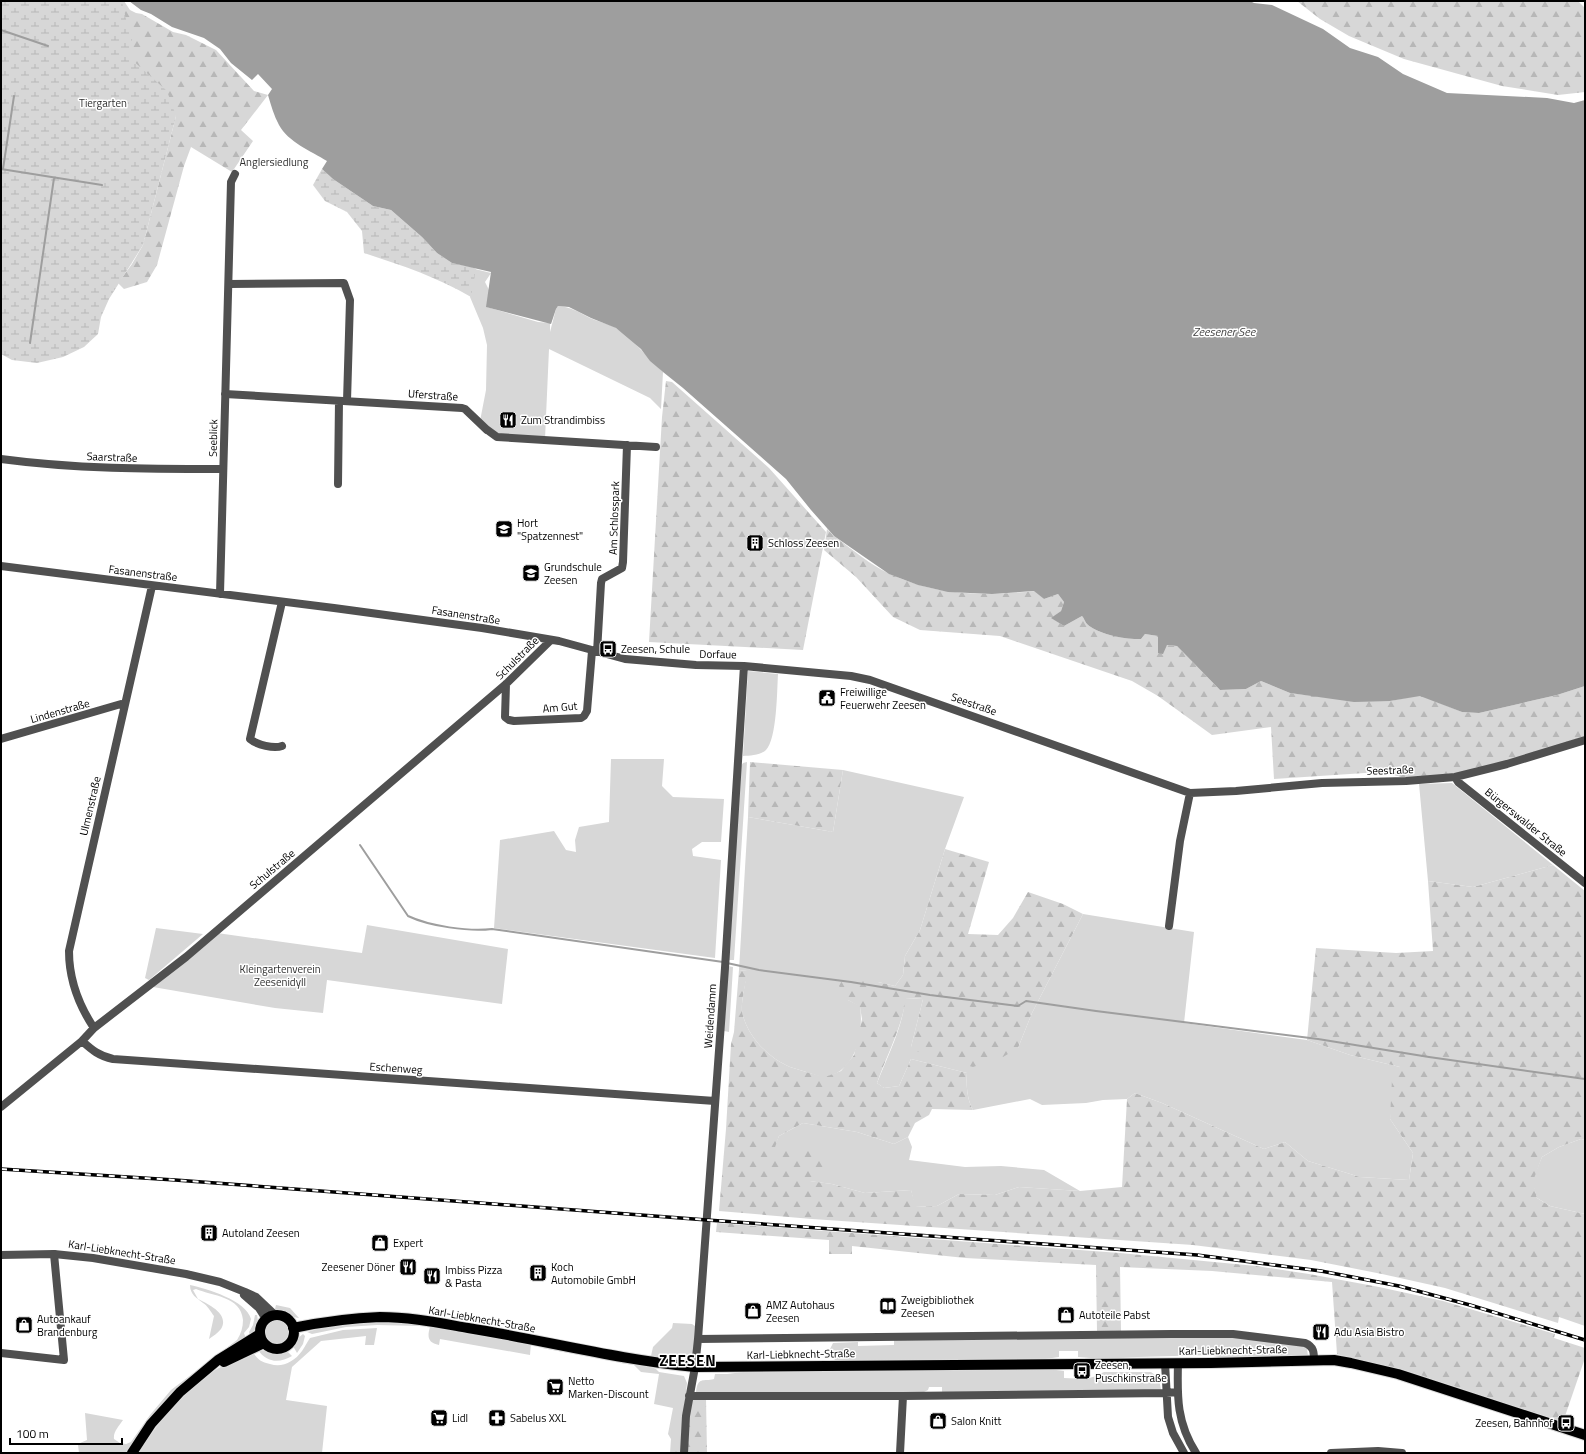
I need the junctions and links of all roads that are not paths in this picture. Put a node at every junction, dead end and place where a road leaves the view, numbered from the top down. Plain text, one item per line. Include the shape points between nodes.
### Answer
1 (235, 174) dead end
2 (229, 284) junction
3 (225, 394) junction
4 (343, 401) junction
5 (627, 445) junction
6 (656, 447) dead end
7 (1, 459) edge
8 (223, 469) junction
9 (338, 484) dead end
10 (1, 566) edge
11 (152, 586) junction
12 (220, 594) junction
13 (282, 602) junction
14 (551, 640) junction
15 (595, 652) junction
16 (744, 666) junction
17 (506, 684) junction
18 (124, 705) junction
19 (1, 740) edge
20 (1585, 740) edge
21 (282, 746) dead end
22 (1455, 777) junction
23 (1190, 793) junction
24 (1585, 883) edge
25 (1169, 926) dead end
26 (94, 1028) junction
27 (82, 1041) junction
28 (715, 1101) junction
29 (1, 1107) edge
30 (54, 1254) junction
31 (1, 1255) edge
32 (271, 1317) junction
33 (293, 1328) junction
34 (262, 1338) junction
35 (698, 1340) junction
36 (1, 1353) edge
37 (1314, 1362) junction
38 (1165, 1363) junction
39 (1178, 1363) junction
40 (695, 1367) junction
41 (1177, 1392) junction
42 (1166, 1394) junction
43 (689, 1396) junction
44 (904, 1396) junction
45 (1585, 1435) edge
46 (132, 1453) edge
47 (684, 1453) edge
48 (900, 1453) edge
49 (1184, 1453) edge
50 (1196, 1453) edge
51 (1331, 1453) edge
52 (1402, 1453) edge

1 - 2 street, Seeblick via 231,182
2 - 3 street, Seeblick
2 - 4 street via 344,283 350,300
3 - 4 street, Uferstraße
3 - 8 street, Seeblick
4 - 5 street, Uferstraße via 462,408 497,437
4 - 9 street
5 - 6 street, Uferstraße
5 - 15 street, Am Schlosspark via 623,562 622,568 602,579
7 - 8 street, Saarstraße via 116,469
8 - 12 street, Seeblick
10 - 11 street, Fasanenstraße
11 - 12 street, Fasanenstraße
11 - 18 street, Ulmenstraße
12 - 13 street, Fasanenstraße
13 - 14 street, Fasanenstraße via 424,620
13 - 21 street via 250,739 255,743 277,748
14 - 15 street, Dorfaue
14 - 17 street, Schulstraße
15 - 16 street, Dorfaue via 617,658 696,665
15 - 17 street, Am Gut via 586,711 580,718 509,720 505,717
16 - 23 street, Seestraße via 870,680
16 - 28 street, Weidendamm
17 - 26 street, Schulstraße via 186,957
18 - 19 street, Lindenstraße
18 - 26 street, Ulmenstraße via 69,951 73,987
20 - 22 street, Seestraße
22 - 23 street, Seestraße via 1406,782 1322,782
22 - 24 street, Bürgerswalder Straße
23 - 25 street via 1180,841
26 - 27 street, Schulstraße
27 - 28 street, Eschenweg via 95,1053 113,1059
27 - 29 street, Schulstraße
28 - 35 street, Weidendamm
30 - 31 street, Karl-Liebknecht-Straße
30 - 32 street, Karl-Liebknecht-Straße via 93,1258 215,1281 256,1297
30 - 36 street via 64,1360
32 - 33 main road via 284,1317
32 - 34 main road via 263,1323
33 - 34 main road via 293,1338 287,1346 277,1349 267,1346
33 - 40 main road, Karl-Liebknecht-Straße via 346,1318 382,1317 425,1321 652,1362
34 - 46 main road via 218,1360 180,1392 141,1437
35 - 37 street, Karl-Liebknecht-Straße via 1233,1334 1305,1343 1314,1350
35 - 40 street, Weidendamm
37 - 39 main road, Karl-Liebknecht-Straße
37 - 45 main road, Karl-Liebknecht-Straße via 1334,1360 1398,1374
38 - 39 main road, Karl-Liebknecht-Straße
38 - 40 main road, Karl-Liebknecht-Straße
38 - 42 street
39 - 41 street
40 - 43 street, Weidendamm
41 - 42 street
41 - 50 street via 1185,1433
42 - 44 street
42 - 49 street via 1168,1417
43 - 44 street
43 - 47 street, Weidendamm
44 - 48 street
51 - 52 street

